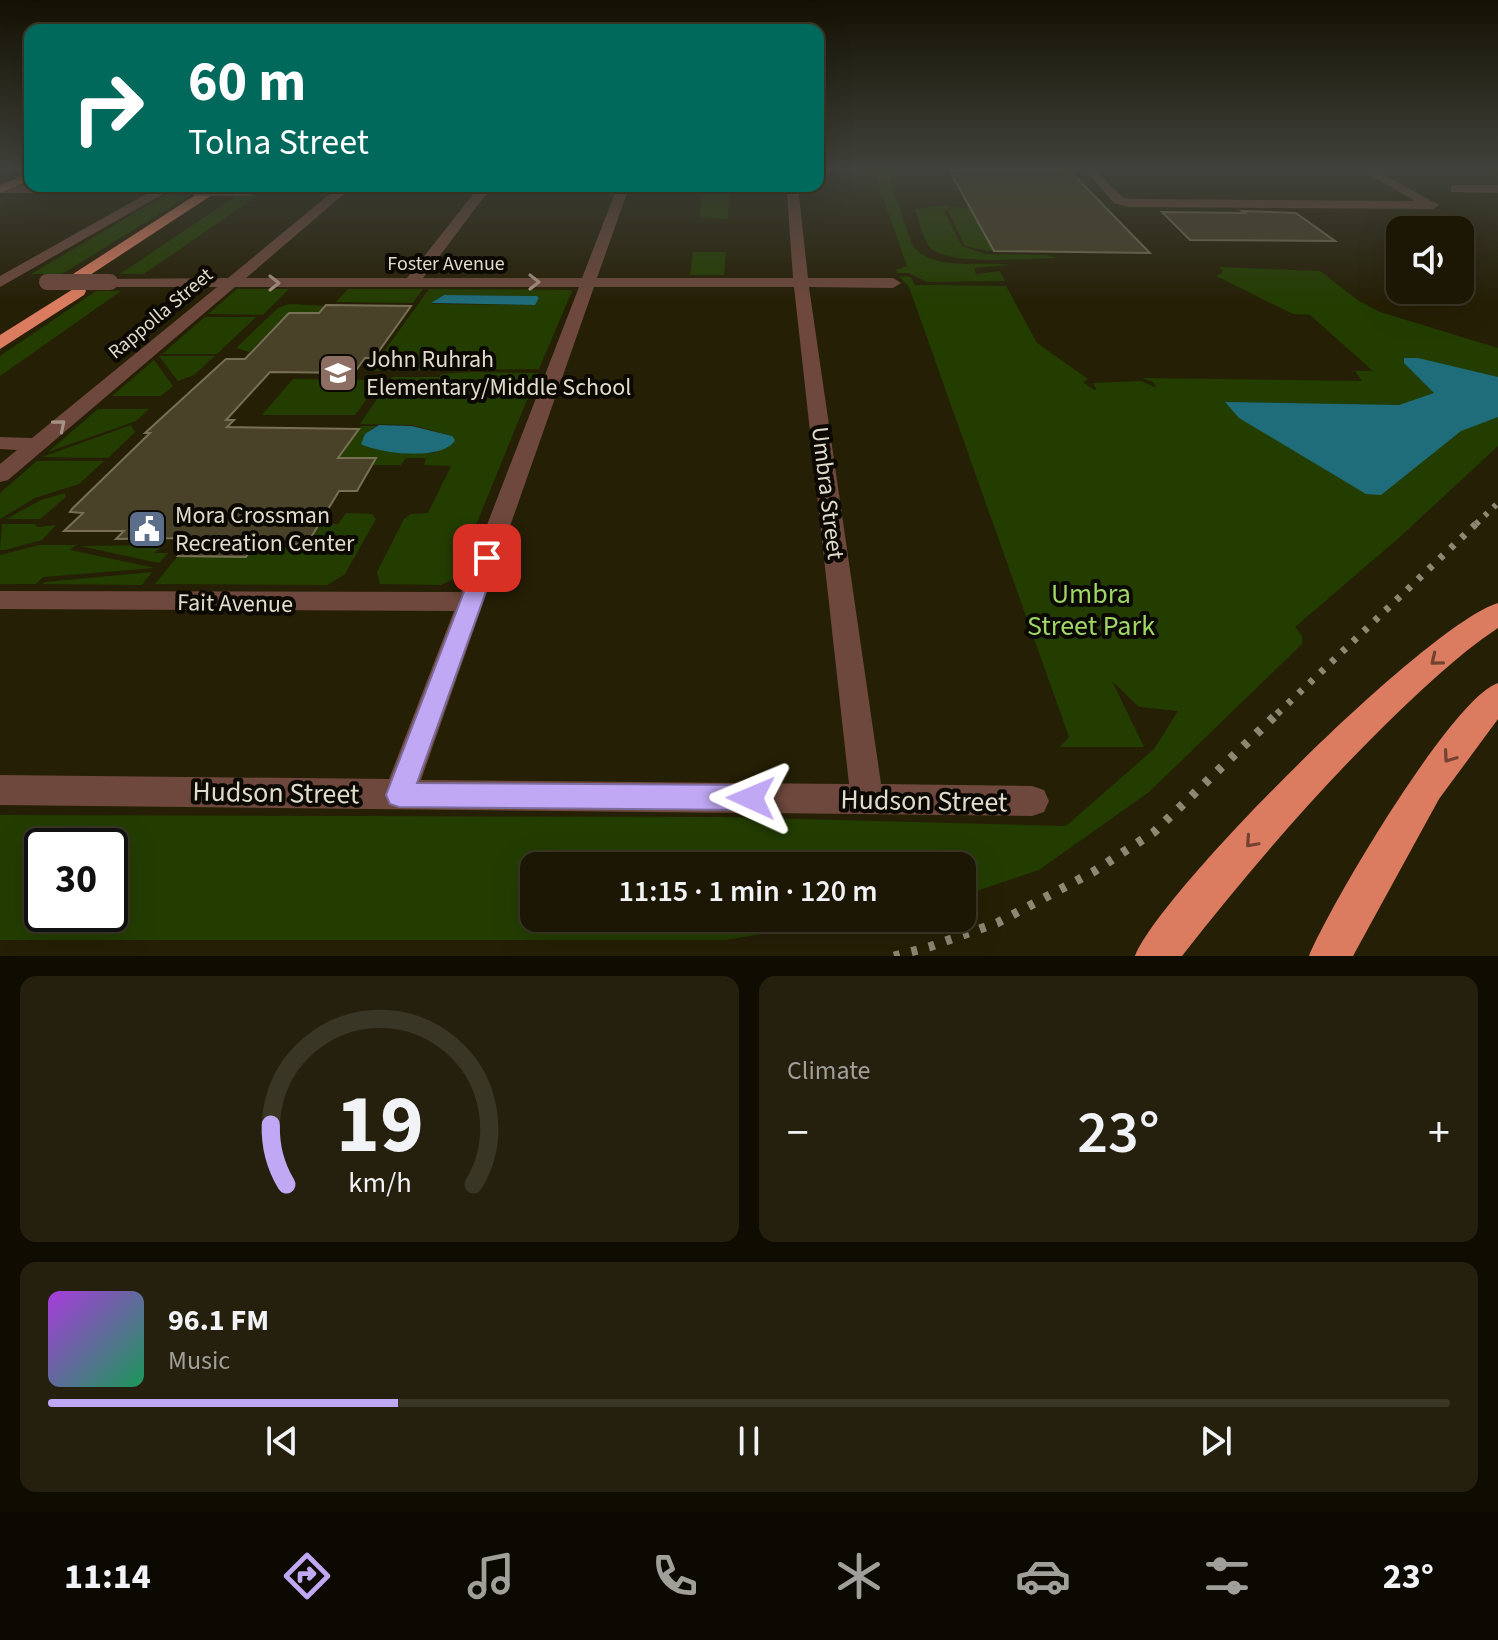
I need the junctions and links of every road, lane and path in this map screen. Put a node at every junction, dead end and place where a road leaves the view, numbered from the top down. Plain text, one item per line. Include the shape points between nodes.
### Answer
1 (120, 214) edge
2 (172, 214) edge
3 (198, 214) edge
4 (313, 214) edge
5 (464, 214) edge
6 (614, 214) edge
7 (795, 214) edge
8 (107, 278) junction
9 (0, 282) edge
10 (801, 282) junction
11 (231, 283) junction
12 (411, 283) junction
13 (590, 283) junction
14 (893, 283) dead end
15 (51, 286) junction
16 (0, 325) edge
17 (0, 343) edge
18 (0, 443) edge
19 (37, 444) junction
20 (0, 475) edge
21 (0, 600) edge
22 (471, 601) junction
23 (1498, 614) edge
24 (1498, 696) edge
25 (0, 790) edge
26 (399, 795) junction
27 (867, 800) junction
28 (1032, 801) dead end
29 (1156, 956) edge
30 (1330, 956) edge

1 - 9 street
2 - 17 highway
3 - 8 highway
4 - 11 street, Rappolla Street
5 - 12 street
6 - 13 street
7 - 10 street, Umbra Street
8 - 11 street, Foster Avenue
8 - 15 street, Foster Avenue, bridge
9 - 15 street, Foster Avenue
10 - 13 street, Foster Avenue
10 - 14 street, Foster Avenue
10 - 27 street, Umbra Street
11 -> 12 street, Foster Avenue
19 -> 11 street, Rappolla Street
12 -> 13 street, Foster Avenue
13 - 22 street
15 - 16 highway
18 - 19 street
19 - 20 street, Rappolla Street
21 - 22 street, Fait Avenue
22 - 26 street
23 -> 29 highway via 1411,680 1320,764
24 -> 30 highway via 1405,818
25 - 26 street, Hudson Street
26 - 27 street, Hudson Street
27 - 28 street, Hudson Street

